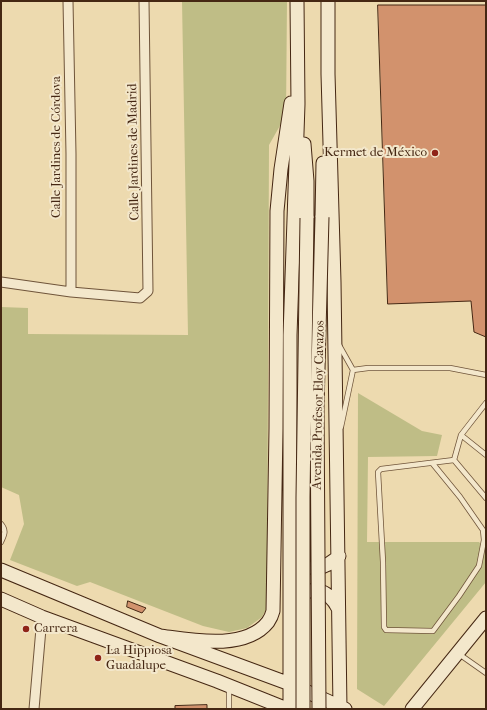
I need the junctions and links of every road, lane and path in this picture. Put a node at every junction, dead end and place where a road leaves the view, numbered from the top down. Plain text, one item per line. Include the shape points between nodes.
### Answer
1 (68, 1) edge
2 (144, 1) edge
3 (297, 1) edge
4 (328, 1) edge
5 (298, 78) junction
6 (329, 101) junction
7 (298, 104) junction
8 (1, 282) edge
9 (71, 292) junction
10 (335, 336) junction
11 (353, 370) junction
12 (486, 375) edge
13 (486, 403) edge
14 (461, 435) junction
15 (337, 444) junction
16 (486, 455) edge
17 (454, 460) junction
18 (432, 464) junction
19 (486, 498) edge
20 (1, 524) edge
21 (1, 542) edge
22 (290, 548) junction
23 (339, 556) junction
24 (4, 573) edge
25 (1, 599) edge
26 (338, 608) junction
27 (290, 609) junction
28 (42, 617) junction
29 (486, 618) edge
30 (160, 636) junction
31 (457, 653) junction
32 (486, 673) edge
33 (290, 684) junction
34 (229, 686) junction
35 (342, 708) edge
36 (34, 709) edge
37 (229, 709) edge
38 (288, 709) edge
39 (303, 709) edge
40 (319, 709) edge
41 (412, 709) edge

1 - 9 street, Calle Jardines de Córdova
2 - 9 street, Calle Jardines de Madrid via 148,288 140,298
3 - 5 main road, Avenida Profesor Eloy Cavazos
4 - 6 main road, Avenida Profesor Eloy Cavazos
5 - 7 main road, Avenida Profesor Eloy Cavazos
5 - 30 main road via 281,169 277,211 273,611 269,622 259,630 233,640
6 - 10 main road, Avenida Profesor Eloy Cavazos
6 - 40 main road, Avenida Profesor Eloy Cavazos, bridge via 323,171 317,408
7 - 22 main road, Avenida Profesor Eloy Cavazos via 290,335
7 - 39 main road, Avenida Profesor Eloy Cavazos, bridge via 304,134 307,181
8 - 9 street
10 - 11 lane
10 - 15 main road, Avenida Profesor Eloy Cavazos
11 - 12 lane via 450,368
11 - 15 lane
13 - 14 lane
14 - 16 lane
14 - 17 lane
15 - 23 main road, Avenida Profesor Eloy Cavazos
17 - 18 lane
17 - 19 lane
18 - 18 lane via 381,469 378,472 386,630 433,631 479,566 484,545 483,530
20 - 21 lane via 5,533
22 - 23 main road via 301,563 318,568 330,565
22 - 27 main road, Avenida Profesor Eloy Cavazos
23 - 26 main road, Avenida Profesor Eloy Cavazos
24 - 30 main road
25 - 28 main road
26 - 27 main road via 333,598 324,592 314,590 294,599
26 - 35 main road, Avenida Profesor Eloy Cavazos
27 - 33 main road, Avenida Profesor Eloy Cavazos
28 - 34 main road
28 - 36 street
29 - 31 main road
30 - 33 main road
31 - 32 lane
31 - 41 main road
33 - 35 main road
33 - 38 main road, Avenida Profesor Eloy Cavazos
34 - 37 lane
34 - 38 main road

